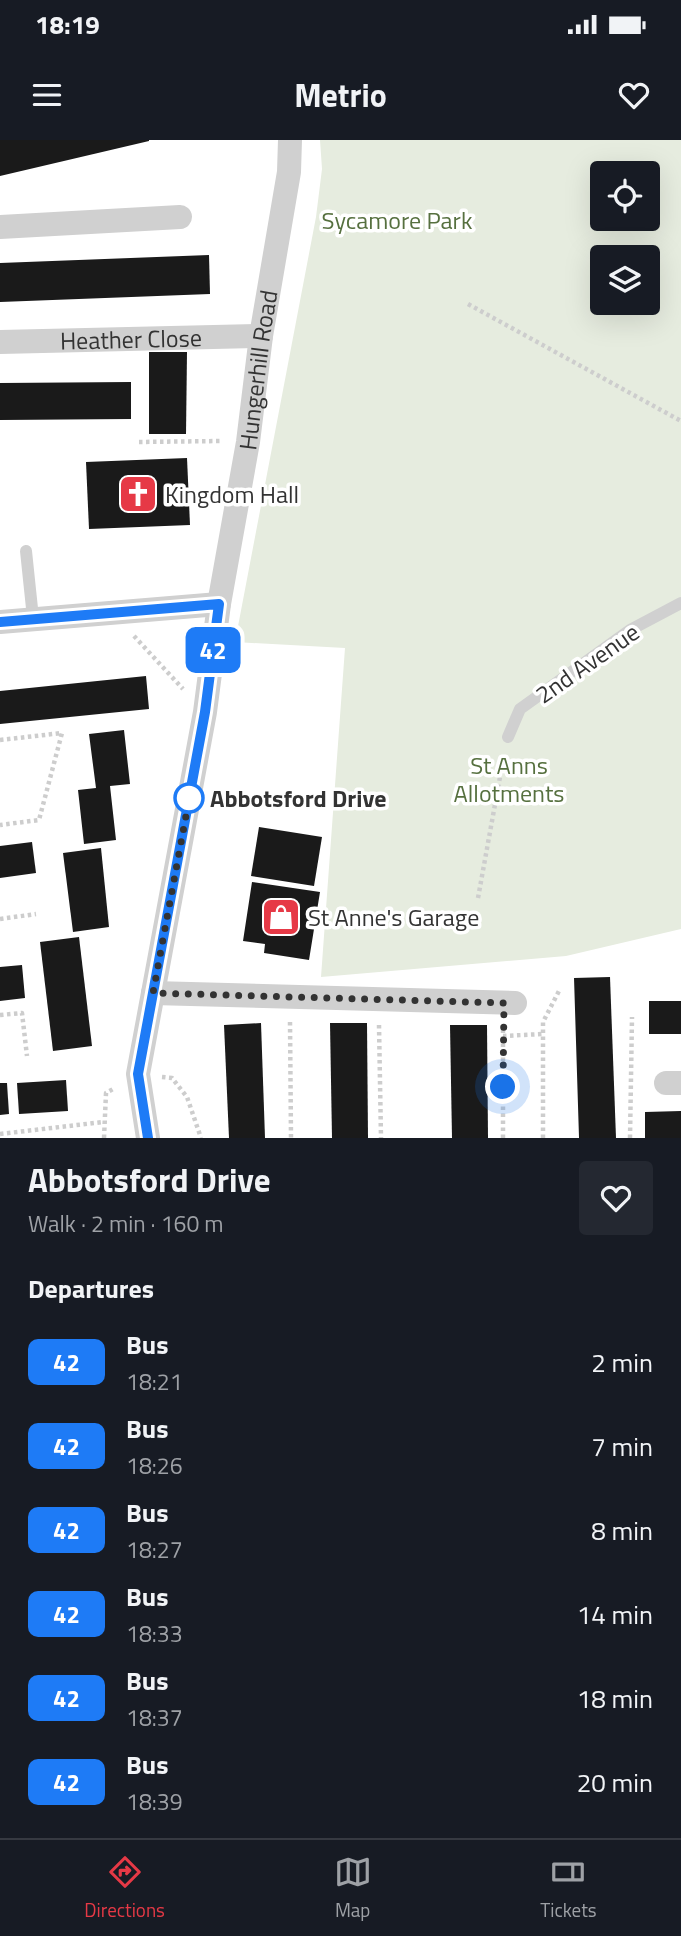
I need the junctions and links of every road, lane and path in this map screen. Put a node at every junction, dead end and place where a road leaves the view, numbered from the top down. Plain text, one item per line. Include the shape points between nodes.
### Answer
1 (290, 140) edge
2 (180, 217) dead end
3 (0, 228) edge
4 (468, 304) dead end
5 (261, 337) junction
6 (0, 342) edge
7 (681, 421) edge
8 (139, 442) dead end
9 (248, 442) junction
10 (26, 551) dead end
11 (681, 603) edge
12 (219, 604) junction
13 (111, 611) junction
14 (33, 618) junction
15 (0, 622) edge
16 (205, 712) junction
17 (508, 737) joint
18 (0, 740) edge
19 (0, 825) edge
20 (478, 898) dead end
21 (36, 914) dead end
22 (0, 919) edge
23 (560, 989) dead end
24 (153, 993) junction
25 (290, 997) junction
26 (379, 1000) junction
27 (510, 1003) joint
28 (0, 1015) edge
29 (632, 1017) dead end
30 (543, 1034) junction
31 (503, 1035) junction
32 (27, 1056) dead end
33 (138, 1074) junction
34 (103, 1122) junction
35 (0, 1134) edge
36 (104, 1138) edge
37 (148, 1138) edge
38 (201, 1138) edge
39 (291, 1138) edge
40 (381, 1138) edge
41 (503, 1138) edge
42 (543, 1138) edge
43 (630, 1138) edge

1 - 5 street, Hungerhill Road
2 - 3 street
4 - 7 path
5 - 6 street, Heather Close
5 - 9 street, Hungerhill Road
8 - 9 path
9 - 12 street, Hungerhill Road
10 - 14 lane
11 - 17 lane, 2nd Avenue via 630,630 520,709
12 - 13 street
12 - 16 street, Hungerhill Road
13 - 14 street
13 - 16 path
14 - 15 street
16 - 24 street, Hungerhill Road
17 - 20 path
18 - 19 path via 62,733 38,820
21 - 22 path
23 - 30 path via 542,1022
24 - 25 street
24 - 33 street, Hungerhill Road
25 - 26 street
25 - 39 path
26 - 27 street
26 - 40 path
27 - 31 path
28 - 32 path via 22,1013
29 - 43 path
30 - 31 path
30 - 42 path
31 - 41 path
33 - 34 path via 106,1093
33 - 37 street, Hungerhill Road
33 - 38 path via 172,1078 187,1097
34 - 35 path
34 - 36 path

